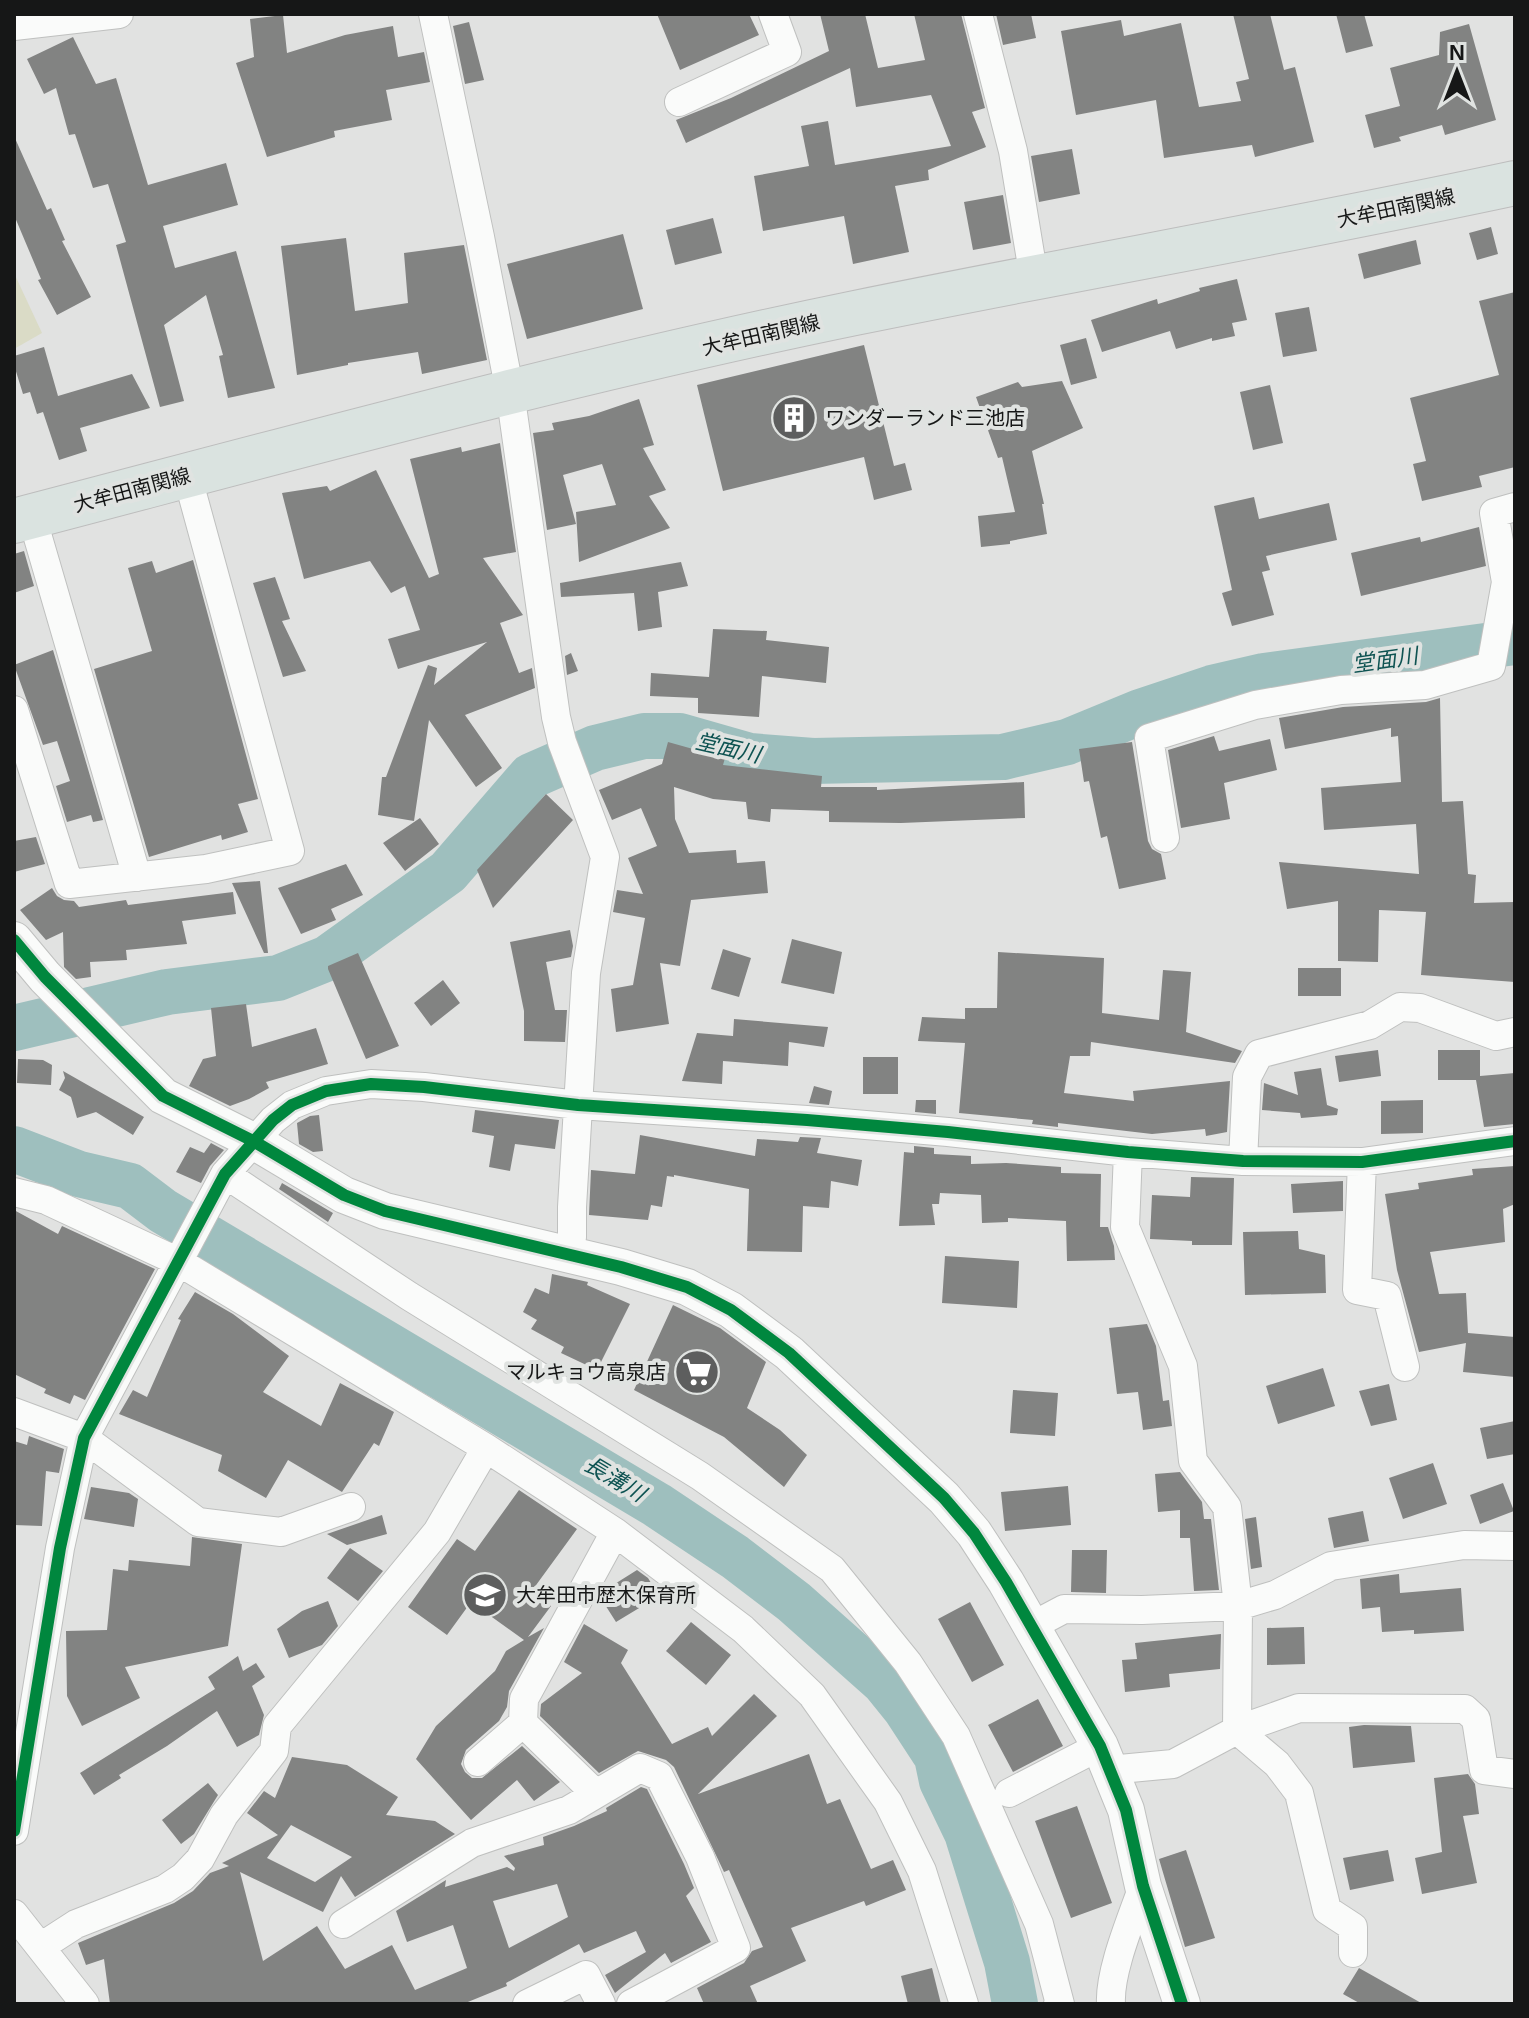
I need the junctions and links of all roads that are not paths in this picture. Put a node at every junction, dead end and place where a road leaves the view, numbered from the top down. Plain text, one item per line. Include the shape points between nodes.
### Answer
1 (119, 14) edge
2 (773, 14) edge
3 (978, 14) edge
4 (437, 15) edge
5 (14, 26) edge
6 (679, 102) dead end
7 (1515, 183) edge
8 (1034, 278) junction
9 (510, 392) junction
10 (187, 475) junction
11 (1515, 507) edge
12 (23, 519) edge
13 (14, 710) edge
14 (1165, 838) dead end
15 (137, 877) junction
16 (14, 940) edge
17 (1515, 1032) edge
18 (578, 1105) junction
19 (1515, 1141) edge
20 (255, 1142) junction
21 (1128, 1152) junction
22 (1243, 1161) junction
23 (1362, 1162) junction
24 (225, 1174) junction
25 (14, 1192) edge
26 (568, 1254) junction
27 (179, 1262) junction
28 (1405, 1367) dead end
29 (14, 1412) edge
30 (84, 1438) junction
31 (486, 1448) junction
32 (351, 1507) dead end
33 (615, 1532) junction
34 (1515, 1546) edge
35 (1238, 1606) junction
36 (1032, 1626) junction
37 (523, 1723) junction
38 (1237, 1730) junction
39 (1104, 1758) junction
40 (478, 1762) dead end
41 (1515, 1774) edge
42 (1009, 1793) dead end
43 (596, 1794) junction
44 (14, 1831) edge
45 (1143, 1886) junction
46 (14, 1914) edge
47 (343, 1924) dead end
48 (42, 1946) junction
49 (1353, 1953) dead end
50 (85, 2004) edge
51 (527, 2004) edge
52 (601, 2004) edge
53 (631, 2004) edge
54 (964, 2004) edge
55 (1059, 2004) edge
56 (1111, 2004) edge
57 (1182, 2004) edge

1 - 5 street
2 - 6 street via 787,52
3 - 8 street via 1013,151
4 - 9 street
7 - 8 main road, 大牟田南関線
8 - 9 main road, 大牟田南関線 via 852,313
9 - 10 main road, 大牟田南関線
9 - 18 street via 556,717 605,857 586,973
10 - 12 main road, 大牟田南関線
10 - 15 street via 290,851
11 - 14 street via 1494,513 1506,582 1491,666 1425,685 1341,690 1255,705 1149,738
12 - 15 street
13 - 15 street via 69,884
16 - 20 street via 163,1096
17 - 22 street via 1496,1036 1420,1008 1400,1007 1370,1025 1259,1054 1247,1077
18 - 20 street via 371,1084 326,1091 292,1105
18 - 21 street via 886,1126
18 - 26 street
19 - 23 street
20 - 24 street
20 - 26 street via 344,1195 385,1211
21 - 22 street
21 - 35 street via 1125,1227 1183,1366 1193,1461 1227,1507
22 - 23 street
23 - 28 street via 1357,1290 1387,1296
24 - 27 street
24 - 55 street via 409,1296 700,1476 832,1569 908,1663 956,1736 1039,1924
25 - 27 street via 46,1200
26 - 36 street via 687,1287 731,1310 789,1353 944,1498 974,1533
27 - 30 street
27 - 31 street
29 - 30 street
30 - 32 street via 198,1522 281,1532
30 - 44 street via 60,1548
31 - 33 street
31 - 48 street via 437,1532 277,1726 274,1751 224,1815 200,1859 165,1889 76,1924
33 - 37 street via 524,1699
33 - 54 street via 743,1629 812,1695 888,1802 922,1871
34 - 35 street via 1464,1545 1331,1566 1275,1595
35 - 36 street via 1064,1609
35 - 38 street
36 - 39 street
37 - 40 street
37 - 43 street
38 - 39 street via 1173,1764
38 - 41 street via 1299,1708 1465,1709 1476,1719 1484,1770
38 - 49 street via 1277,1764 1299,1793 1327,1910 1353,1927
39 - 42 street
39 - 45 street via 1126,1810
43 - 47 street via 569,1810 472,1843
43 - 53 street via 640,1768 659,1776 700,1857 736,1948
45 - 56 street via 1123,1941
45 - 57 street
46 - 48 street
48 - 50 street
51 - 52 street via 586,1975

